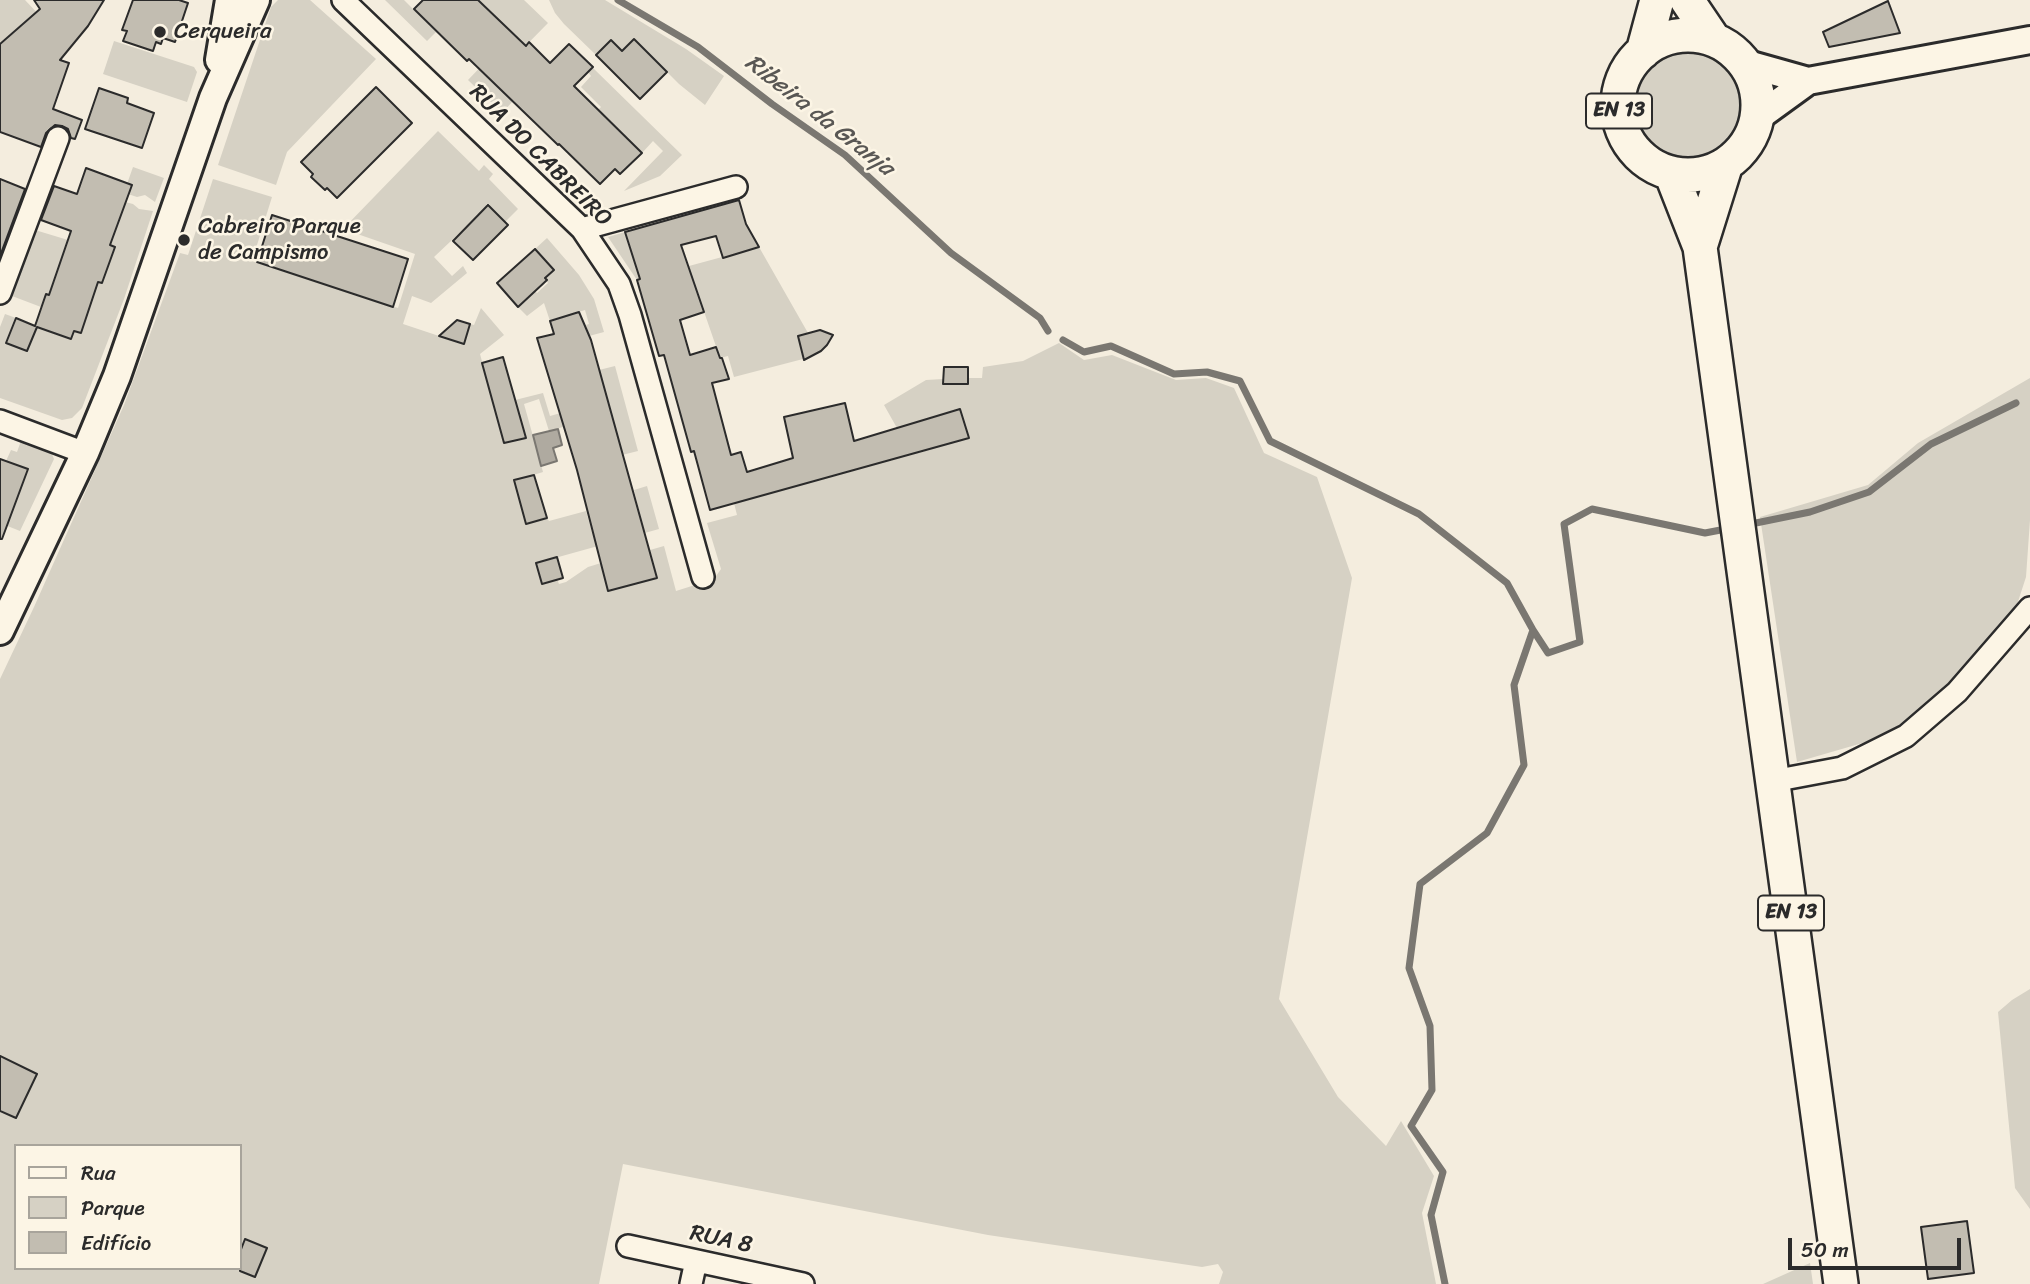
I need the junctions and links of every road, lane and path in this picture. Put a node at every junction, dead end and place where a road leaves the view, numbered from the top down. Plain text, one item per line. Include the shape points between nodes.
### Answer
1 (229, 0) edge
2 (256, 0) edge
3 (1657, 0) edge
4 (1688, 0) edge
5 (343, 2) edge
6 (1714, 40) junction
7 (2030, 40) edge
8 (1643, 52) junction
9 (1744, 63) junction
10 (1808, 81) junction
11 (213, 98) junction
12 (1757, 118) junction
13 (58, 138) dead end
14 (1726, 164) junction
15 (1671, 173) junction
16 (736, 187) dead end
17 (582, 229) junction
18 (1700, 247) junction
19 (5, 263) edge
20 (0, 293) edge
21 (0, 421) edge
22 (85, 453) junction
23 (703, 577) dead end
24 (2030, 608) edge
25 (0, 631) edge
26 (1773, 781) junction
27 (628, 1246) dead end
28 (696, 1261) junction
29 (691, 1284) edge
30 (803, 1284) edge
31 (1841, 1284) edge

1 - 11 street
2 - 11 street
3 - 8 main road, EN 13
4 - 6 main road
5 - 17 street, RUA DO CABREIRO
6 - 8 main road, EN 13 via 1677,36 1658,41
6 - 9 main road
7 - 10 street
8 - 15 main road, EN 13 via 1622,83 1620,121 1638,154
9 - 10 street
9 - 12 main road via 1758,99
10 - 12 street
11 - 22 street via 117,376
12 - 14 main road, EN 13 via 1746,144
13 - 19 street
14 - 15 main road, EN 13 via 1709,172
14 - 18 main road, EN 13
15 - 18 main road, EN 13
16 - 17 street
17 - 23 street, RUA DO CABREIRO via 619,284 631,315
18 - 26 main road, EN 13
19 - 20 street
21 - 22 street
22 - 25 street
24 - 26 street via 1957,692 1906,736 1842,768
26 - 31 main road, EN 13
27 - 28 street, RUA 8
28 - 29 street
28 - 30 street, RUA 8

